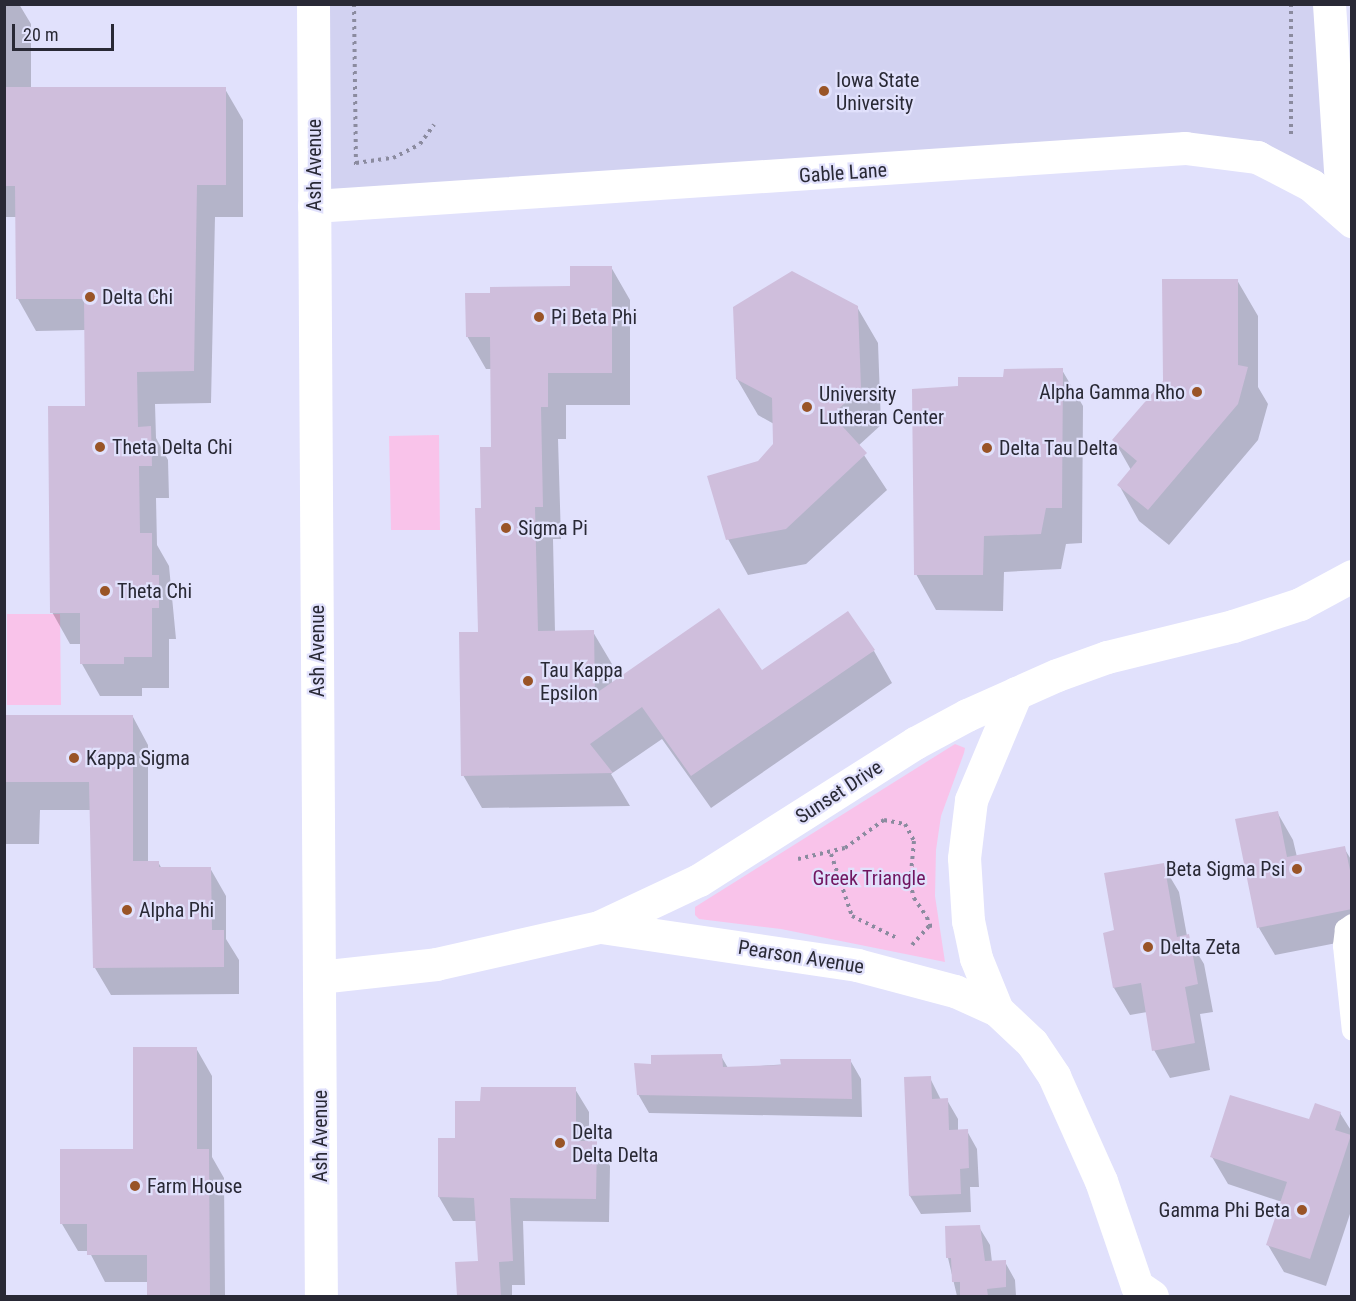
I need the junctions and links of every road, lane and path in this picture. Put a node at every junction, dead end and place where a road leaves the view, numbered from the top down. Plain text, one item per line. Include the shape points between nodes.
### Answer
1 (313, 4) edge
2 (354, 4) edge
3 (1291, 4) edge
4 (1329, 4) edge
5 (434, 124) dead end
6 (356, 163) junction
7 (1286, 172) junction
8 (356, 181) dead end
9 (314, 206) junction
10 (1347, 217) edge
11 (1352, 576) edge
12 (1016, 693) junction
13 (831, 854) junction
14 (818, 856) dead end
15 (968, 921) junction
16 (1352, 924) edge
17 (599, 927) junction
18 (912, 943) dead end
19 (319, 977) junction
20 (997, 1010) junction
21 (1352, 1030) edge
22 (1142, 1293) edge
23 (321, 1296) edge

1 - 9 street, Ash Avenue
2 - 6 path
3 - 7 path via 1293,78
4 - 10 street
5 - 6 path via 420,144 393,158
6 - 8 path
7 - 9 street, Gable Lane via 1257,157 1185,148
7 - 10 street, Gable Lane via 1311,185
9 - 19 street, Ash Avenue
11 - 12 street, Sunset Drive via 1300,604 1233,626 1107,657
12 - 15 street, Pearson Avenue via 971,800 964,858
12 - 17 street, Sunset Drive via 915,743 699,880
13 - 14 path
13 - 15 path via 884,820 905,824 914,841 912,890 929,926
13 - 18 path via 852,916
15 - 20 street, Pearson Avenue via 976,958
16 - 21 lane via 1346,929 1343,946
17 - 19 street, Sunset Drive via 428,965
17 - 20 street, Pearson Avenue via 857,964 955,991
19 - 23 street, Ash Avenue
20 - 22 street, Pearson Avenue via 1032,1043 1059,1085 1101,1181

